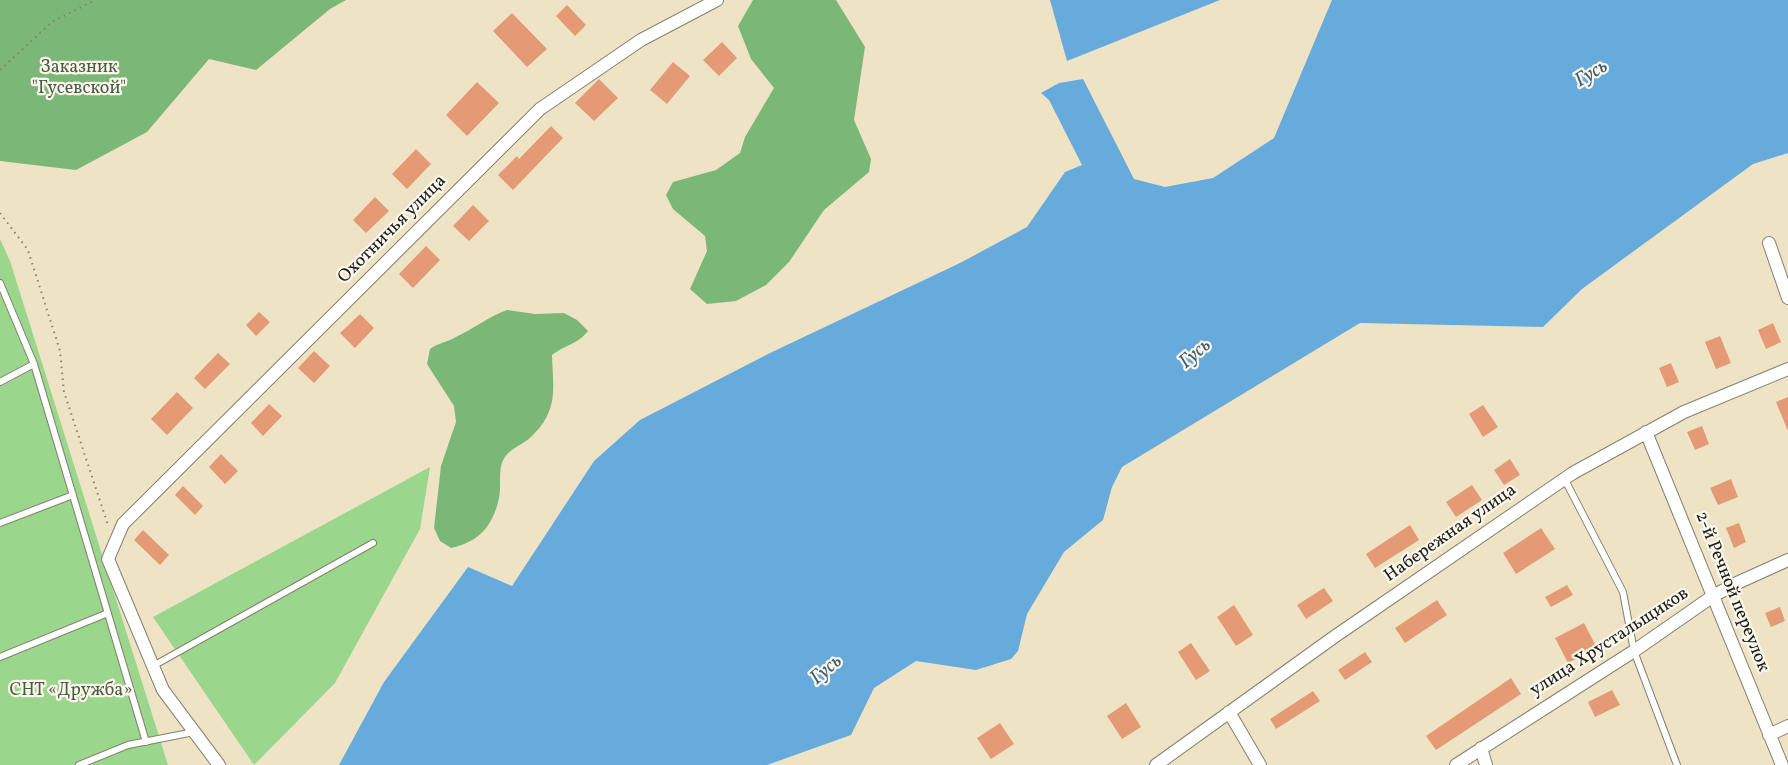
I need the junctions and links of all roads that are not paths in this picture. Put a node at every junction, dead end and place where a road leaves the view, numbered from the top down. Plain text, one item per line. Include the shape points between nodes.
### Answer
1 (717, 0) edge
2 (1768, 243) dead end
3 (0, 283) edge
4 (1788, 298) edge
5 (34, 364) junction
6 (1788, 369) edge
7 (0, 382) edge
8 (1646, 432) junction
9 (1564, 478) junction
10 (73, 495) junction
11 (0, 523) edge
12 (373, 543) dead end
13 (1788, 560) edge
14 (1713, 596) junction
15 (108, 613) junction
16 (1634, 651) junction
17 (0, 657) edge
18 (153, 666) junction
19 (1229, 712) junction
20 (1788, 726) edge
21 (194, 732) junction
22 (1769, 735) junction
23 (146, 742) junction
24 (1481, 748) junction
25 (79, 765) edge
26 (219, 765) edge
27 (1156, 765) edge
28 (1260, 765) edge
29 (1456, 765) edge
30 (1486, 765) edge
31 (1677, 765) edge
32 (1782, 765) edge

1 - 18 street, Охотничья улица via 641,40 540,109 123,524 108,559
2 - 4 street
3 - 5 lane
5 - 7 lane
5 - 10 lane
6 - 8 street, Набережная улица
8 - 9 street, Набережная улица
8 - 14 street, 2-й Речной переулок
9 - 16 lane via 1623,592
9 - 19 street, Набережная улица
10 - 11 lane
10 - 15 lane
12 - 18 lane
13 - 14 street, улица Хрустальщиков
14 - 16 street, улица Хрустальщиков
14 - 22 street, 2-й Речной переулок
15 - 17 lane
15 - 23 lane
16 - 24 street, улица Хрустальщиков
16 - 31 lane
18 - 21 street via 163,690
19 - 27 street, Набережная улица
19 - 28 street
20 - 22 street
21 - 23 lane
21 - 26 street
22 - 32 street, 2-й Речной переулок
23 - 25 lane via 128,745
24 - 29 street, улица Хрустальщиков
24 - 30 street

